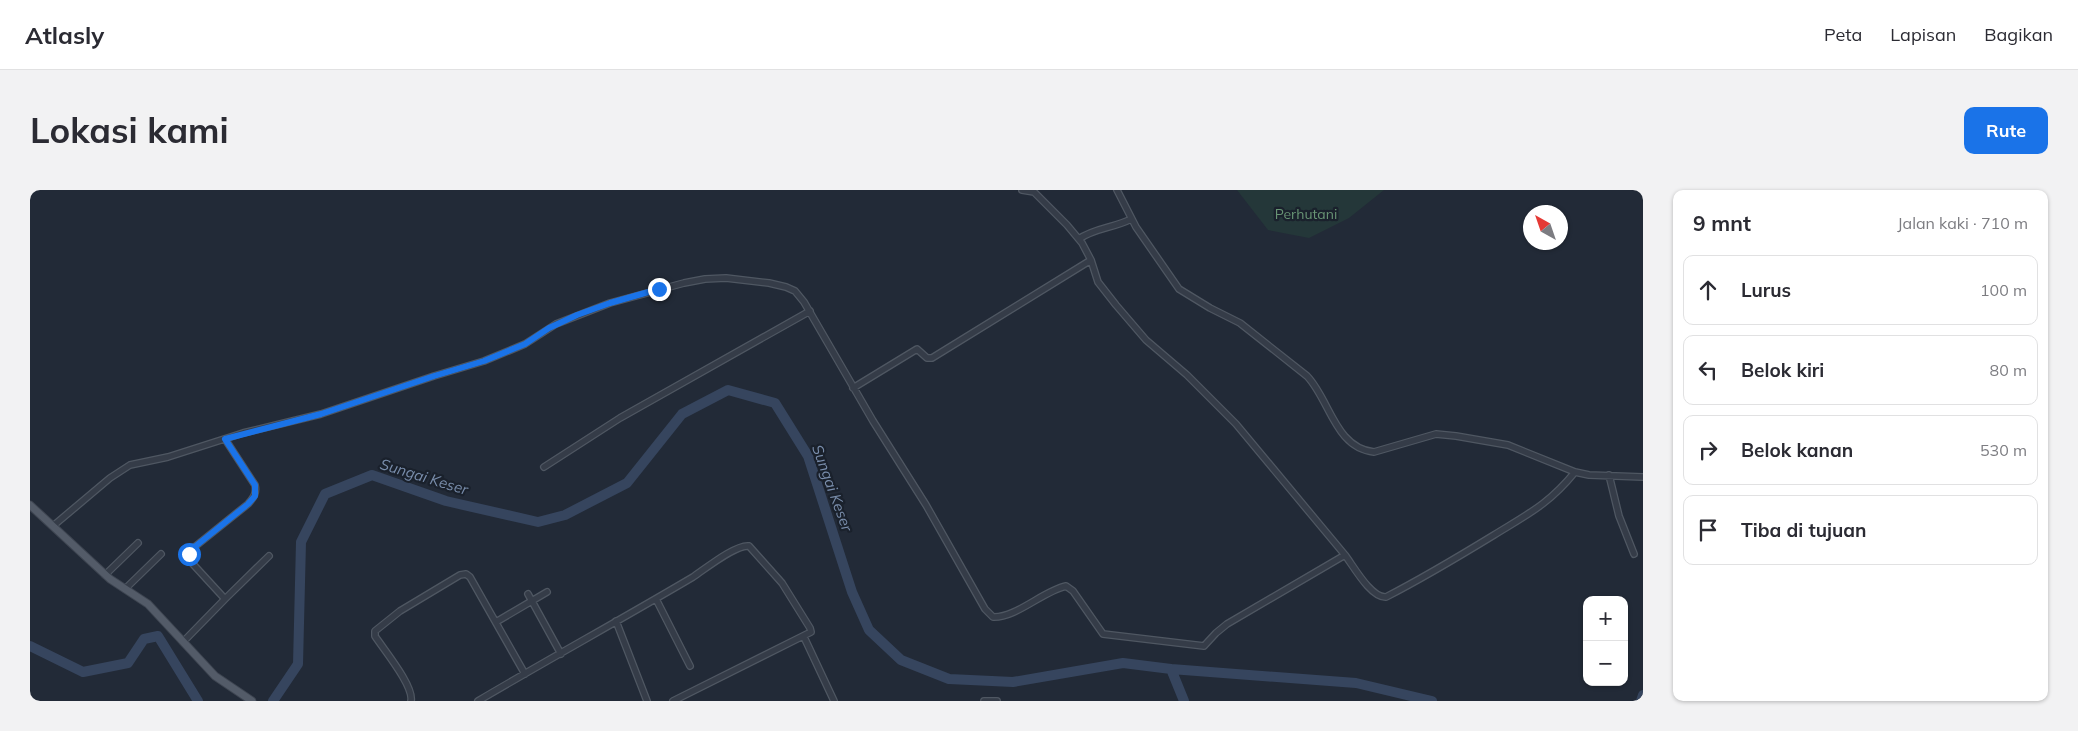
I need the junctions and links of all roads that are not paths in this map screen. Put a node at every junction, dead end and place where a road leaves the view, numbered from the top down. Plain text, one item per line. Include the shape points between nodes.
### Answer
1 (1022, 190) edge
2 (1117, 190) edge
3 (1130, 219) junction
4 (1079, 239) junction
5 (1090, 261) junction
6 (810, 311) junction
7 (853, 388) junction
8 (225, 439) junction
9 (544, 467) dead end
10 (1575, 472) junction
11 (1609, 476) junction
12 (1643, 477) edge
13 (30, 505) edge
14 (53, 526) junction
15 (138, 543) dead end
16 (161, 554) dead end
17 (1634, 554) dead end
18 (269, 556) dead end
19 (1344, 556) junction
20 (105, 575) junction
21 (125, 589) junction
22 (547, 592) dead end
23 (528, 594) dead end
24 (225, 599) junction
25 (656, 599) junction
26 (532, 601) junction
27 (616, 621) junction
28 (496, 622) junction
29 (804, 637) junction
30 (183, 642) junction
31 (561, 654) junction
32 (690, 666) dead end
33 (526, 674) junction
34 (252, 701) edge
35 (411, 701) edge
36 (478, 701) edge
37 (647, 701) edge
38 (674, 701) edge
39 (834, 701) edge
40 (984, 701) edge
41 (997, 701) edge

1 - 4 street via 1034,192
2 - 3 street
3 - 4 street via 1087,233
3 - 10 street via 1175,285 1240,323 1307,376 1340,429 1357,448 1374,452 1436,434 1456,436 1508,445
4 - 5 street
5 - 7 street via 932,358 927,358 917,349
5 - 19 street via 1098,282 1138,331 1236,424
6 - 7 street
6 - 8 street via 795,291 769,283 726,278 684,283 577,315 525,344 484,361 321,414
6 - 9 street via 620,418
7 - 19 street via 992,617 1014,611 1066,586 1103,634 1204,646 1227,624
8 - 14 street via 125,467
8 - 24 street via 255,485 255,496 192,549 188,558
10 - 11 street
10 - 19 street via 1536,510 1386,597 1372,592
11 - 12 street
11 - 17 street via 1619,516
13 - 14 main road
14 - 20 main road
15 - 20 street
16 - 21 street
18 - 24 street
20 - 21 main road
21 - 30 main road via 148,604
22 - 26 street
23 - 26 street
24 - 30 street
25 - 27 street
25 - 29 street via 724,556 744,545 749,546 782,583 810,628 811,632
25 - 32 street
26 - 28 street
26 - 31 street
27 - 31 street
27 - 37 street
28 - 33 street
28 - 35 street via 466,574 446,582 377,628 375,636 406,684
29 - 38 street
29 - 39 street
30 - 34 main road via 215,676
31 - 33 street
33 - 36 street
40 - 41 street

